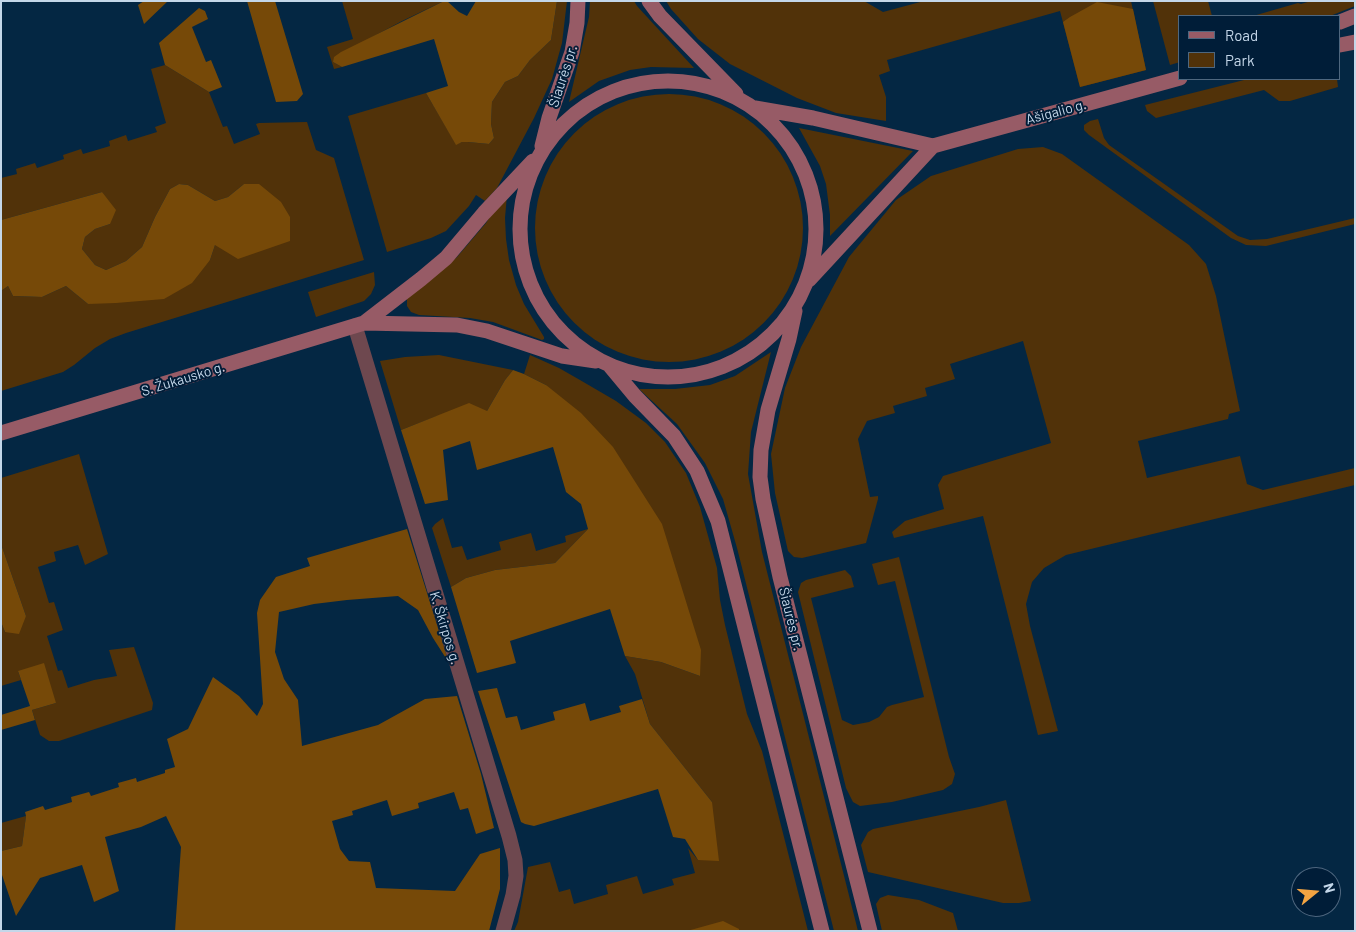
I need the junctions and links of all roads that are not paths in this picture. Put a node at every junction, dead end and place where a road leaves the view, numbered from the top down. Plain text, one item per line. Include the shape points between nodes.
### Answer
1 (578, 1) edge
2 (649, 1) edge
3 (1355, 16) edge
4 (1341, 22) edge
5 (1355, 42) edge
6 (1341, 45) edge
7 (1178, 79) edge
8 (740, 99) junction
9 (754, 108) junction
10 (932, 146) junction
11 (540, 152) junction
12 (807, 283) junction
13 (797, 305) junction
14 (360, 324) junction
15 (605, 364) junction
16 (1, 433) edge
17 (503, 931) edge
18 (822, 931) edge
19 (870, 931) edge

1 - 11 main road, Šiaurės pr. via 572,52
2 - 8 main road
3 - 4 main road
5 - 6 main road
7 - 10 main road, Ašigalio g.
8 - 9 main road
8 - 11 main road, S. Žukausko g. via 717,89 668,80 619,89 576,113
9 - 10 main road, Ašigalio g. via 813,118
9 - 12 main road via 787,140 806,173 814,200 817,228
10 - 12 main road
11 - 14 main road, S. Žukausko g. via 446,258
11 - 15 main road via 525,189 520,226 523,258 534,293 552,320 573,344
12 - 13 main road
13 - 15 main road via 764,342 742,358 717,369 663,377
13 - 19 main road, Šiaurės pr. via 768,410 760,450 760,477 780,577
14 - 15 main road, S. Žukausko g. via 457,325 488,331 562,356
14 - 16 main road, S. Žukausko g.
14 - 17 street, K. Škirpos g. via 515,860 513,895
15 - 18 main road via 674,436 697,471 718,521

